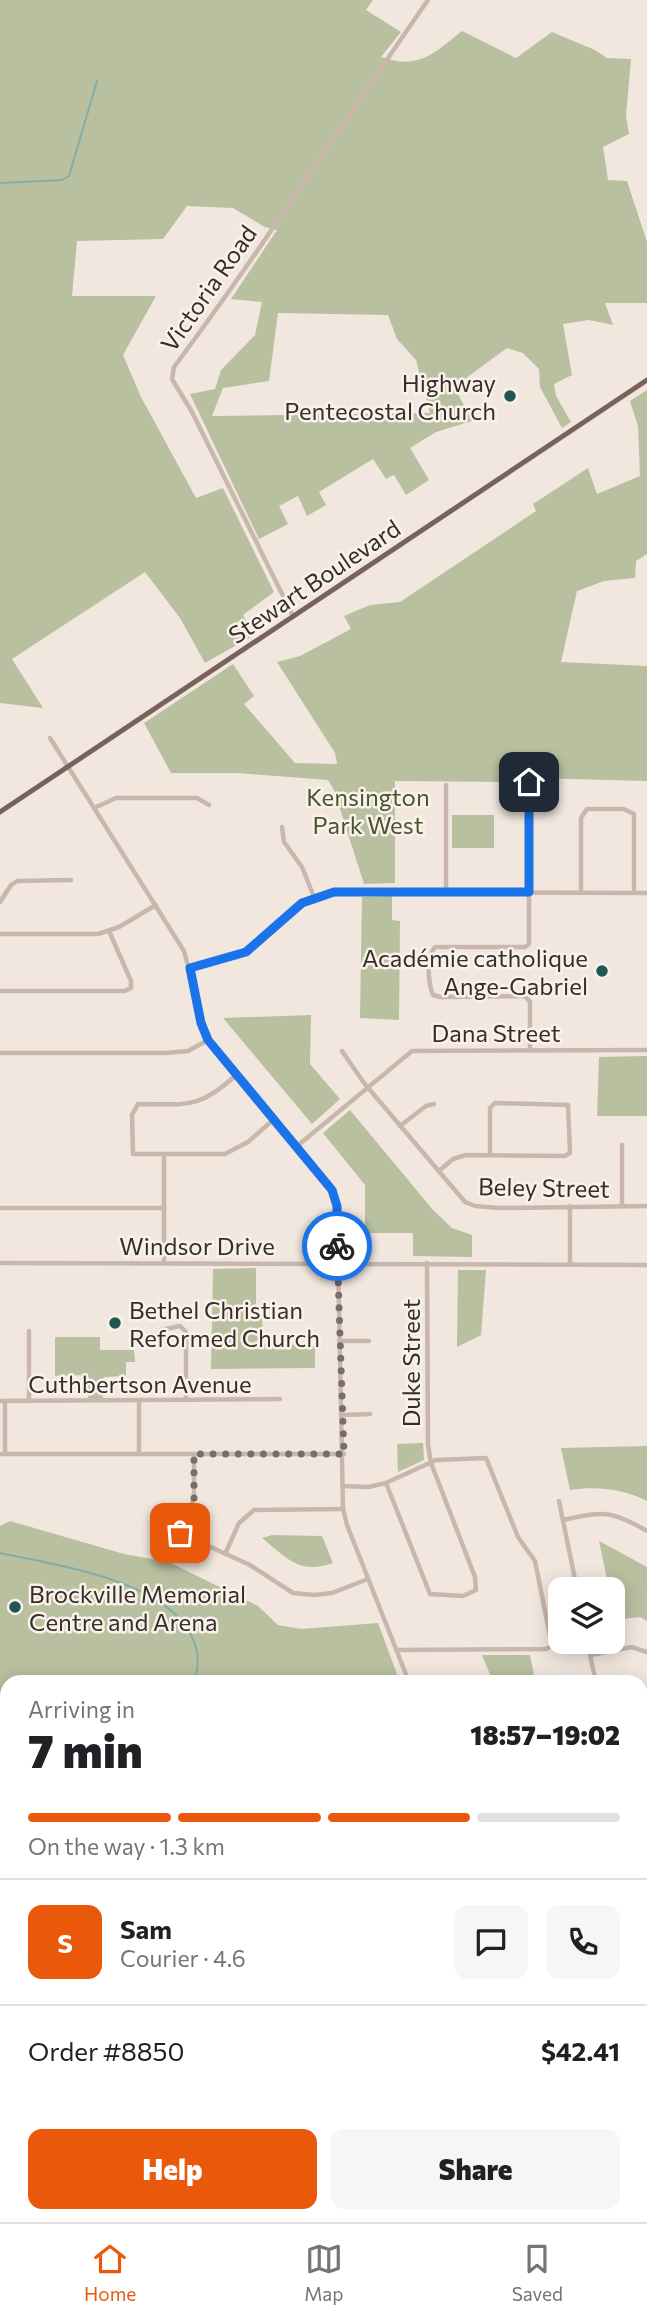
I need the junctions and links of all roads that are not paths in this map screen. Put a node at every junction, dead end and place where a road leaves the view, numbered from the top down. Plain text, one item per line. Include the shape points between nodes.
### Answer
1 (428, 0) edge
2 (647, 380) edge
3 (293, 616) junction
4 (50, 738) dead end
5 (68, 766) junction
6 (529, 782) dead end
7 (446, 785) dead end
8 (209, 804) dead end
9 (94, 808) junction
10 (0, 812) edge
11 (282, 827) dead end
12 (71, 880) dead end
13 (446, 892) junction
14 (529, 892) junction
15 (581, 892) junction
16 (634, 892) junction
17 (647, 892) edge
18 (314, 897) junction
19 (0, 902) edge
20 (156, 905) junction
21 (109, 931) junction
22 (0, 934) edge
23 (190, 968) junction
24 (0, 991) edge
25 (208, 1040) junction
26 (530, 1049) junction
27 (647, 1050) edge
28 (342, 1051) dead end
29 (0, 1052) edge
30 (236, 1075) junction
31 (367, 1087) junction
32 (434, 1104) dead end
33 (273, 1120) junction
34 (400, 1126) junction
35 (622, 1144) dead end
36 (296, 1147) junction
37 (490, 1154) junction
38 (164, 1157) junction
39 (439, 1171) junction
40 (570, 1206) junction
41 (622, 1206) junction
42 (647, 1206) edge
43 (0, 1208) edge
44 (164, 1208) junction
45 (0, 1263) edge
46 (164, 1263) junction
47 (337, 1263) junction
48 (427, 1263) junction
49 (570, 1264) junction
50 (647, 1265) edge
51 (161, 1330) dead end
52 (29, 1331) dead end
53 (369, 1340) dead end
54 (339, 1341) junction
55 (280, 1399) dead end
56 (186, 1400) junction
57 (3, 1401) edge
58 (29, 1401) junction
59 (139, 1401) junction
60 (370, 1414) dead end
61 (343, 1415) junction
62 (139, 1453) junction
63 (2, 1454) edge
64 (194, 1454) junction
65 (344, 1454) junction
66 (431, 1463) junction
67 (386, 1483) junction
68 (344, 1486) junction
69 (559, 1501) dead end
70 (343, 1509) junction
71 (564, 1520) junction
72 (647, 1531) edge
73 (180, 1533) junction
74 (175, 1540) dead end
75 (225, 1554) junction
76 (575, 1577) edge
77 (368, 1579) junction
78 (398, 1650) junction
79 (647, 1652) edge
80 (591, 1655) joint
81 (406, 1675) edge
82 (595, 1675) edge

1 - 3 street, Victoria Road via 174,367 172,379
2 - 3 main road, Stewart Boulevard
3 - 5 main road, Stewart Boulevard
4 - 5 street
5 - 9 street
5 - 10 main road, Stewart Boulevard
6 - 14 street
7 - 13 street
8 - 9 street via 197,798 116,798
9 - 20 street
11 - 18 street via 284,842 302,867
12 - 19 street via 18,881
13 - 14 street
13 - 18 street via 334,892
14 - 15 street
14 - 26 street via 529,944 435,947 430,981 433,995 525,996 530,1002
15 - 16 street
15 - 16 street via 582,812 587,809 631,810 634,814
16 - 17 street
18 - 23 street via 246,952
20 - 21 street
20 - 23 street
21 - 22 street via 77,936
21 - 24 street via 131,988
23 - 25 street
25 - 29 street via 188,1051 166,1053
25 - 30 street
26 - 27 street, Dana Street
26 - 31 street, Dana Street via 412,1051
28 - 31 street, Beley Street
30 - 33 street
30 - 38 street via 209,1098 194,1104 138,1104 133,1108 134,1154
31 - 34 street, Beley Street
31 - 36 street, Dana Street
32 - 34 street
33 - 36 street
33 - 38 street via 248,1142 225,1154
34 - 39 street, Beley Street
35 - 41 street
36 - 47 street via 332,1190 337,1206
37 - 37 street via 570,1153 568,1105 495,1103 490,1108
37 - 39 street via 453,1159
38 - 44 street
39 - 40 street, Beley Street via 457,1194 475,1206
40 - 41 street, Beley Street
40 - 49 street
41 - 42 street, Beley Street
43 - 44 street
44 - 46 street
45 - 46 street, Windsor Drive
46 - 47 street, Windsor Drive
47 - 48 street, Windsor Drive
47 - 54 street
48 - 49 street, Windsor Drive
48 - 66 street, Duke Street
49 - 50 street, Windsor Drive
51 - 56 street via 180,1326 186,1332
52 - 58 street
53 - 54 street
54 - 61 street
55 - 56 street, Cuthbertson Avenue
56 - 59 street, Cuthbertson Avenue
57 - 58 street, Cuthbertson Avenue
57 - 63 street
58 - 59 street, Cuthbertson Avenue
59 - 62 street
60 - 61 street
61 - 65 street
62 - 63 street
62 - 64 street
64 - 65 street
64 - 73 street via 194,1499
65 - 68 street
66 - 67 street
66 - 67 street, Duke Street via 478,1585 470,1594 430,1594
66 - 78 street via 486,1458 518,1537 535,1561 552,1646
67 - 68 street
68 - 70 street
69 - 71 street
70 - 75 street via 254,1510 239,1523
70 - 77 street
71 - 72 street via 602,1511 618,1514
71 - 76 street
73 - 74 street
73 - 75 street
75 - 77 street via 250,1565 285,1591 303,1595 332,1593
77 - 78 street
78 - 81 street
79 - 80 street via 632,1647
80 - 82 street

